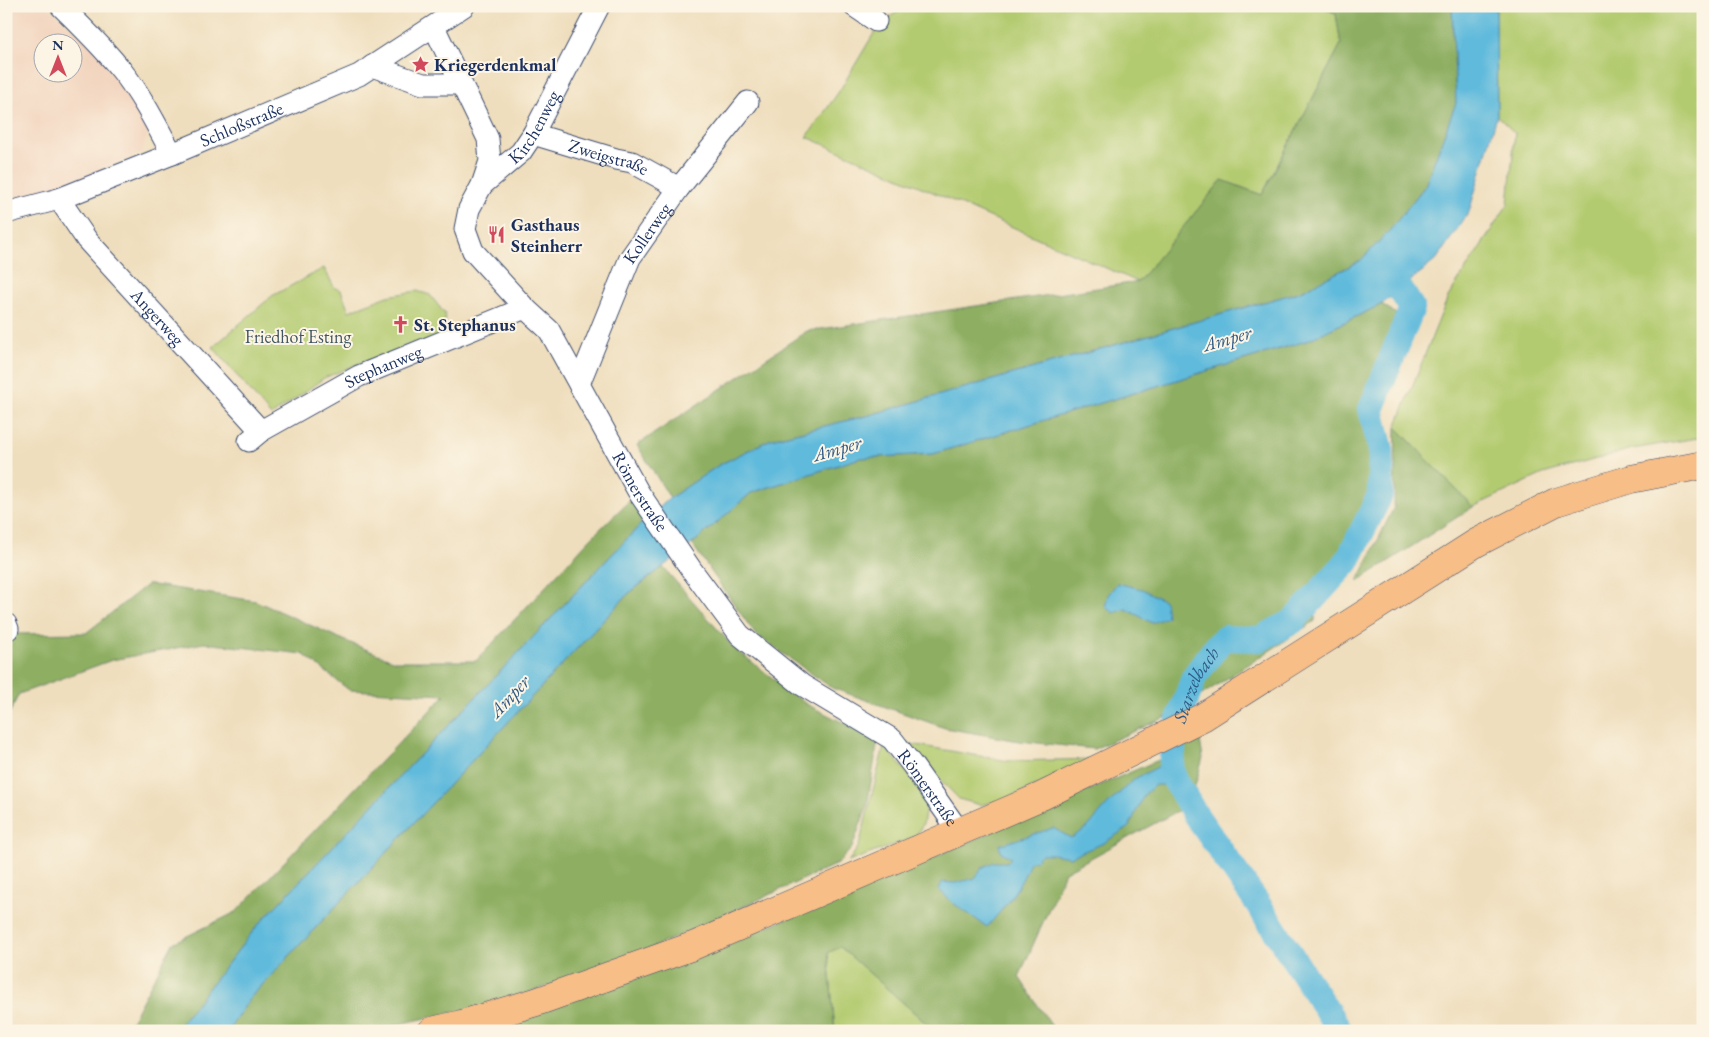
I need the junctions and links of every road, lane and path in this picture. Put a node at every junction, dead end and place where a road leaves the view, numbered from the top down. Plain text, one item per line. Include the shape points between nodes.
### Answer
1 (61, 6) edge
2 (464, 6) edge
3 (599, 6) edge
4 (854, 6) edge
5 (876, 21) dead end
6 (434, 27) junction
7 (372, 66) junction
8 (461, 84) junction
9 (748, 102) dead end
10 (533, 134) junction
11 (172, 154) junction
12 (482, 185) junction
13 (679, 188) junction
14 (59, 199) junction
15 (6, 214) edge
16 (525, 308) junction
17 (579, 384) junction
18 (255, 436) joint
19 (1703, 465) edge
20 (959, 831) junction
21 (432, 1031) edge

1 - 11 street via 123,72
2 - 6 street, Schloßstraße
3 - 10 street, Kirchenweg
4 - 5 street
6 - 7 street, Schloßstraße
6 - 8 street, Römerstraße
7 - 8 street via 423,84
7 - 11 street, Schloßstraße via 359,75
8 - 12 street, Römerstraße via 488,139 490,161
9 - 13 street, Kollerweg
10 - 12 street, Kirchenweg via 521,152
10 - 13 street, Zweigstraße via 632,162
11 - 14 street, Schloßstraße
12 - 16 street, Römerstraße via 469,209 465,229 473,251
13 - 17 street, Kollerweg via 630,258
14 - 15 street, Schloßstraße
14 - 18 street, Angerweg via 87,240
16 - 17 street, Römerstraße via 549,330
16 - 18 street, Stephanweg via 359,376
17 - 20 street, Römerstraße via 639,493 740,635 802,685 892,739
19 - 20 main road via 1631,479 1556,502 1476,543 1203,718 1042,796
20 - 21 main road via 693,946 536,1002

